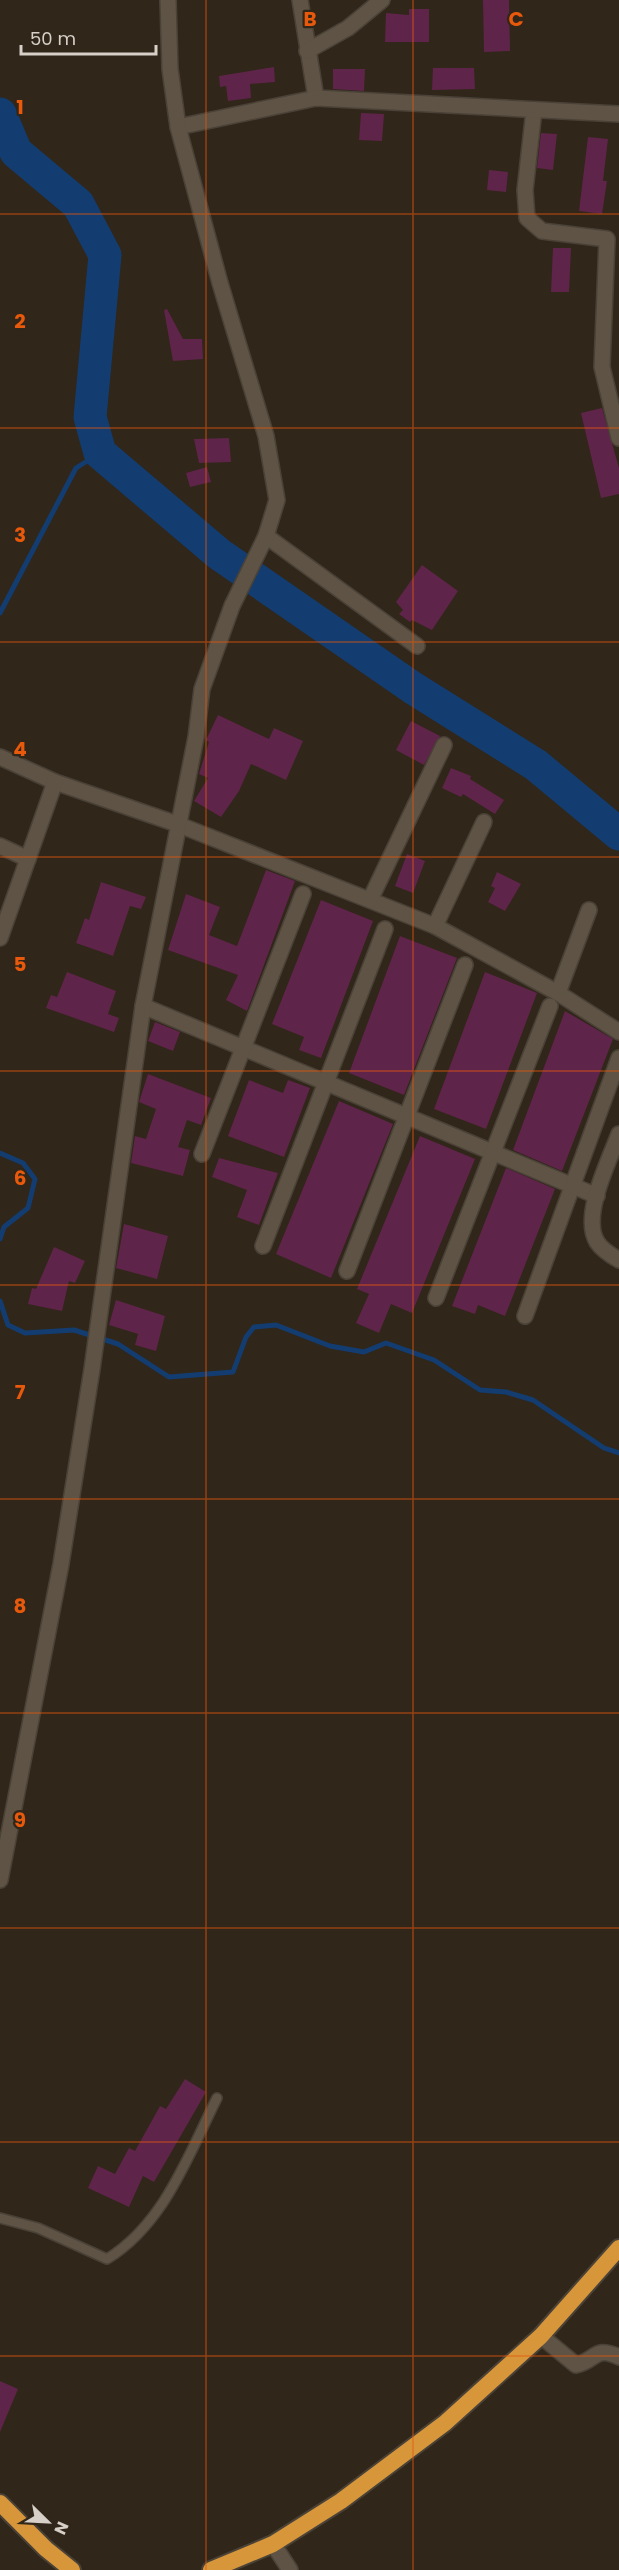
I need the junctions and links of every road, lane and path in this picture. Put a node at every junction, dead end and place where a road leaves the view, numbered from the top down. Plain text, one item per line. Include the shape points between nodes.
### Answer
1 (168, 0) edge
2 (300, 0) edge
3 (382, 0) edge
4 (307, 51) junction
5 (316, 98) junction
6 (534, 110) junction
7 (619, 114) edge
8 (178, 127) junction
9 (613, 238) edge
10 (619, 438) edge
11 (267, 536) junction
12 (417, 646) dead end
13 (444, 745) dead end
14 (0, 757) edge
15 (55, 782) junction
16 (484, 822) dead end
17 (177, 824) junction
18 (0, 846) edge
19 (28, 859) junction
20 (303, 894) dead end
21 (370, 900) junction
22 (589, 910) dead end
23 (435, 926) junction
24 (385, 929) dead end
25 (1, 932) edge
26 (465, 965) dead end
27 (554, 999) junction
28 (143, 1006) junction
29 (619, 1032) edge
30 (243, 1048) junction
31 (619, 1058) edge
32 (326, 1083) junction
33 (407, 1117) junction
34 (619, 1134) edge
35 (493, 1153) junction
36 (202, 1154) dead end
37 (572, 1186) junction
38 (597, 1196) junction
39 (263, 1246) dead end
40 (619, 1260) edge
41 (348, 1271) dead end
42 (436, 1298) dead end
43 (525, 1316) dead end
44 (0, 1880) edge
45 (217, 2098) dead end
46 (0, 2218) edge
47 (619, 2248) edge
48 (541, 2336) junction
49 (619, 2357) edge
50 (0, 2503) edge
51 (273, 2544) junction
52 (72, 2570) edge
53 (211, 2570) edge
54 (291, 2570) edge

1 - 8 street via 170,69
2 - 4 street
3 - 4 street via 348,28
4 - 5 street
5 - 6 street
5 - 8 street
6 - 7 street
6 - 9 street via 525,190 527,218 542,231
8 - 11 street via 266,436 278,500
9 - 10 street via 602,367
11 - 12 street
11 - 17 street via 232,606 202,689
13 - 21 street
14 - 15 street
15 - 17 street
15 - 19 street
16 - 23 street
17 - 21 street
17 - 28 street
18 - 19 street
19 - 25 street
20 - 30 street
21 - 23 street
22 - 27 street
23 - 27 street
24 - 32 street
26 - 33 street
27 - 29 street
27 - 35 street
28 - 30 street
28 - 44 street via 61,1564
30 - 32 street
30 - 36 street
31 - 37 street
32 - 33 street
32 - 39 street
33 - 35 street
33 - 41 street
34 - 38 street
35 - 37 street
35 - 42 street
37 - 38 street
37 - 43 street
38 - 40 street via 591,1222 594,1234 598,1244
45 - 46 lane via 150,2224 129,2245 107,2259 38,2228
47 - 48 highway
48 - 49 street via 576,2366 597,2353
48 - 51 highway via 445,2423 341,2501
50 - 52 highway
51 - 53 highway
51 - 54 street

